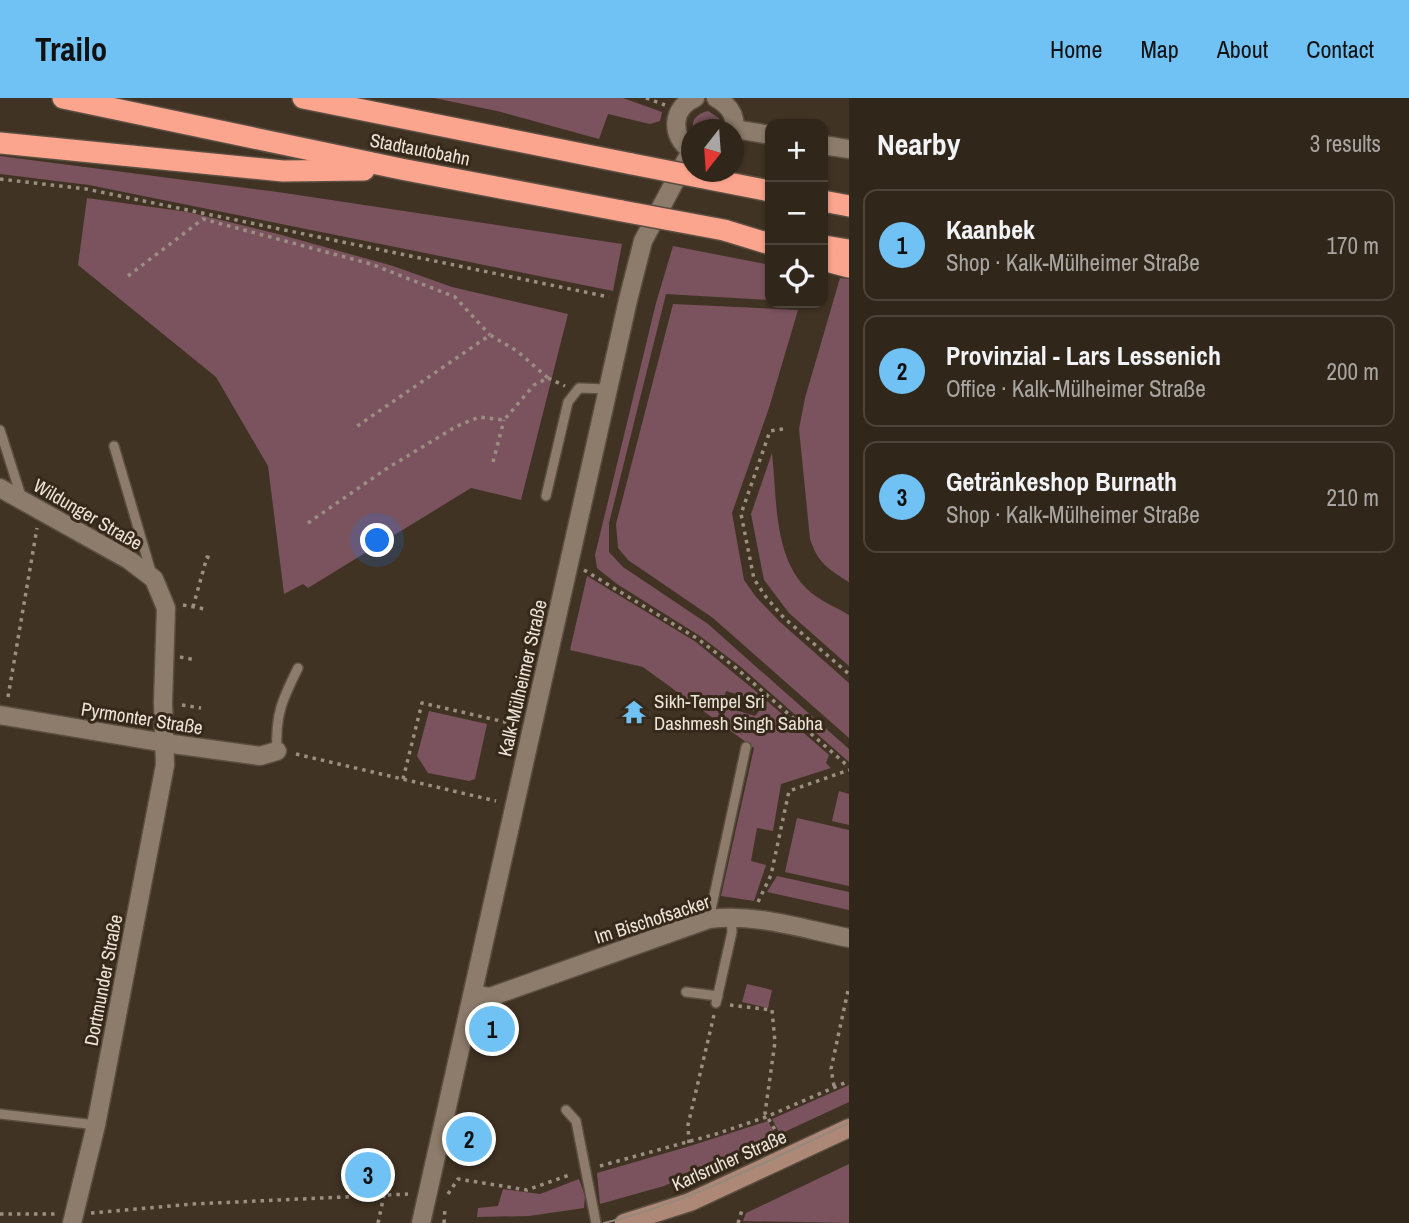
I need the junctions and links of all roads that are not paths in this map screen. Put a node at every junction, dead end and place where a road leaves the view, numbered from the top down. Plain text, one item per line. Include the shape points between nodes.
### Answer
1 (63, 98) edge
2 (303, 98) edge
3 (695, 98) edge
4 (716, 98) edge
5 (733, 119) edge
6 (744, 133) edge
7 (765, 135) edge
8 (681, 142) edge
9 (0, 143) edge
10 (828, 146) edge
11 (849, 149) edge
12 (401, 169) junction
13 (681, 170) edge
14 (765, 190) edge
15 (828, 202) edge
16 (849, 206) edge
17 (723, 230) junction
18 (765, 237) edge
19 (765, 243) edge
20 (828, 247) edge
21 (849, 250) edge
22 (828, 261) edge
23 (849, 267) edge
24 (608, 389) junction
25 (0, 430) edge
26 (114, 446) dead end
27 (0, 488) edge
28 (546, 496) dead end
29 (22, 500) junction
30 (154, 579) junction
31 (298, 668) dead end
32 (2, 716) edge
33 (165, 743) junction
34 (746, 747) dead end
35 (277, 751) joint
36 (731, 916) junction
37 (709, 919) junction
38 (849, 939) edge
39 (686, 992) dead end
40 (473, 994) junction
41 (566, 1110) dead end
42 (0, 1114) edge
43 (96, 1125) junction
44 (849, 1128) edge
45 (74, 1219) edge
46 (658, 1219) edge
47 (421, 1223) edge
48 (596, 1223) edge
49 (624, 1223) edge

1 - 12 highway, Stadtautobahn
2 - 14 highway, Stadtautobahn, bridge
3 - 8 street via 684,105 676,122
4 - 5 street via 727,105
6 - 7 street
9 - 12 highway via 283,171
10 - 11 street
12 - 17 highway, Stadtautobahn, bridge
13 - 24 street, Kalk-Mülheimer Straße via 643,241
15 - 16 highway
17 - 18 highway, Stadtautobahn
17 - 19 highway
20 - 21 highway
22 - 23 highway
24 - 28 lane via 579,388 568,402
24 - 40 street, Kalk-Mülheimer Straße
25 - 29 lane
26 - 30 lane
27 - 29 street, Wildunger Straße
29 - 30 street, Wildunger Straße
30 - 33 street via 166,608
31 - 35 lane via 276,721
32 - 33 street, Pyrmonter Straße
33 - 35 street, Pyrmonter Straße via 260,756
33 - 43 street, Dortmunder Straße via 163,778
34 - 37 lane
36 - 37 street, Im Bischofsacker
36 - 38 street, Im Bischofsacker
36 - 39 lane via 732,932 717,1000
37 - 40 street, Im Bischofsacker via 490,997
40 - 47 street, Kalk-Mülheimer Straße via 438,1194
41 - 48 lane via 576,1121
42 - 43 lane
43 - 45 street, Dortmunder Straße
44 - 46 street, Karlsruher Straße
46 - 49 street, Karlsruher Straße

